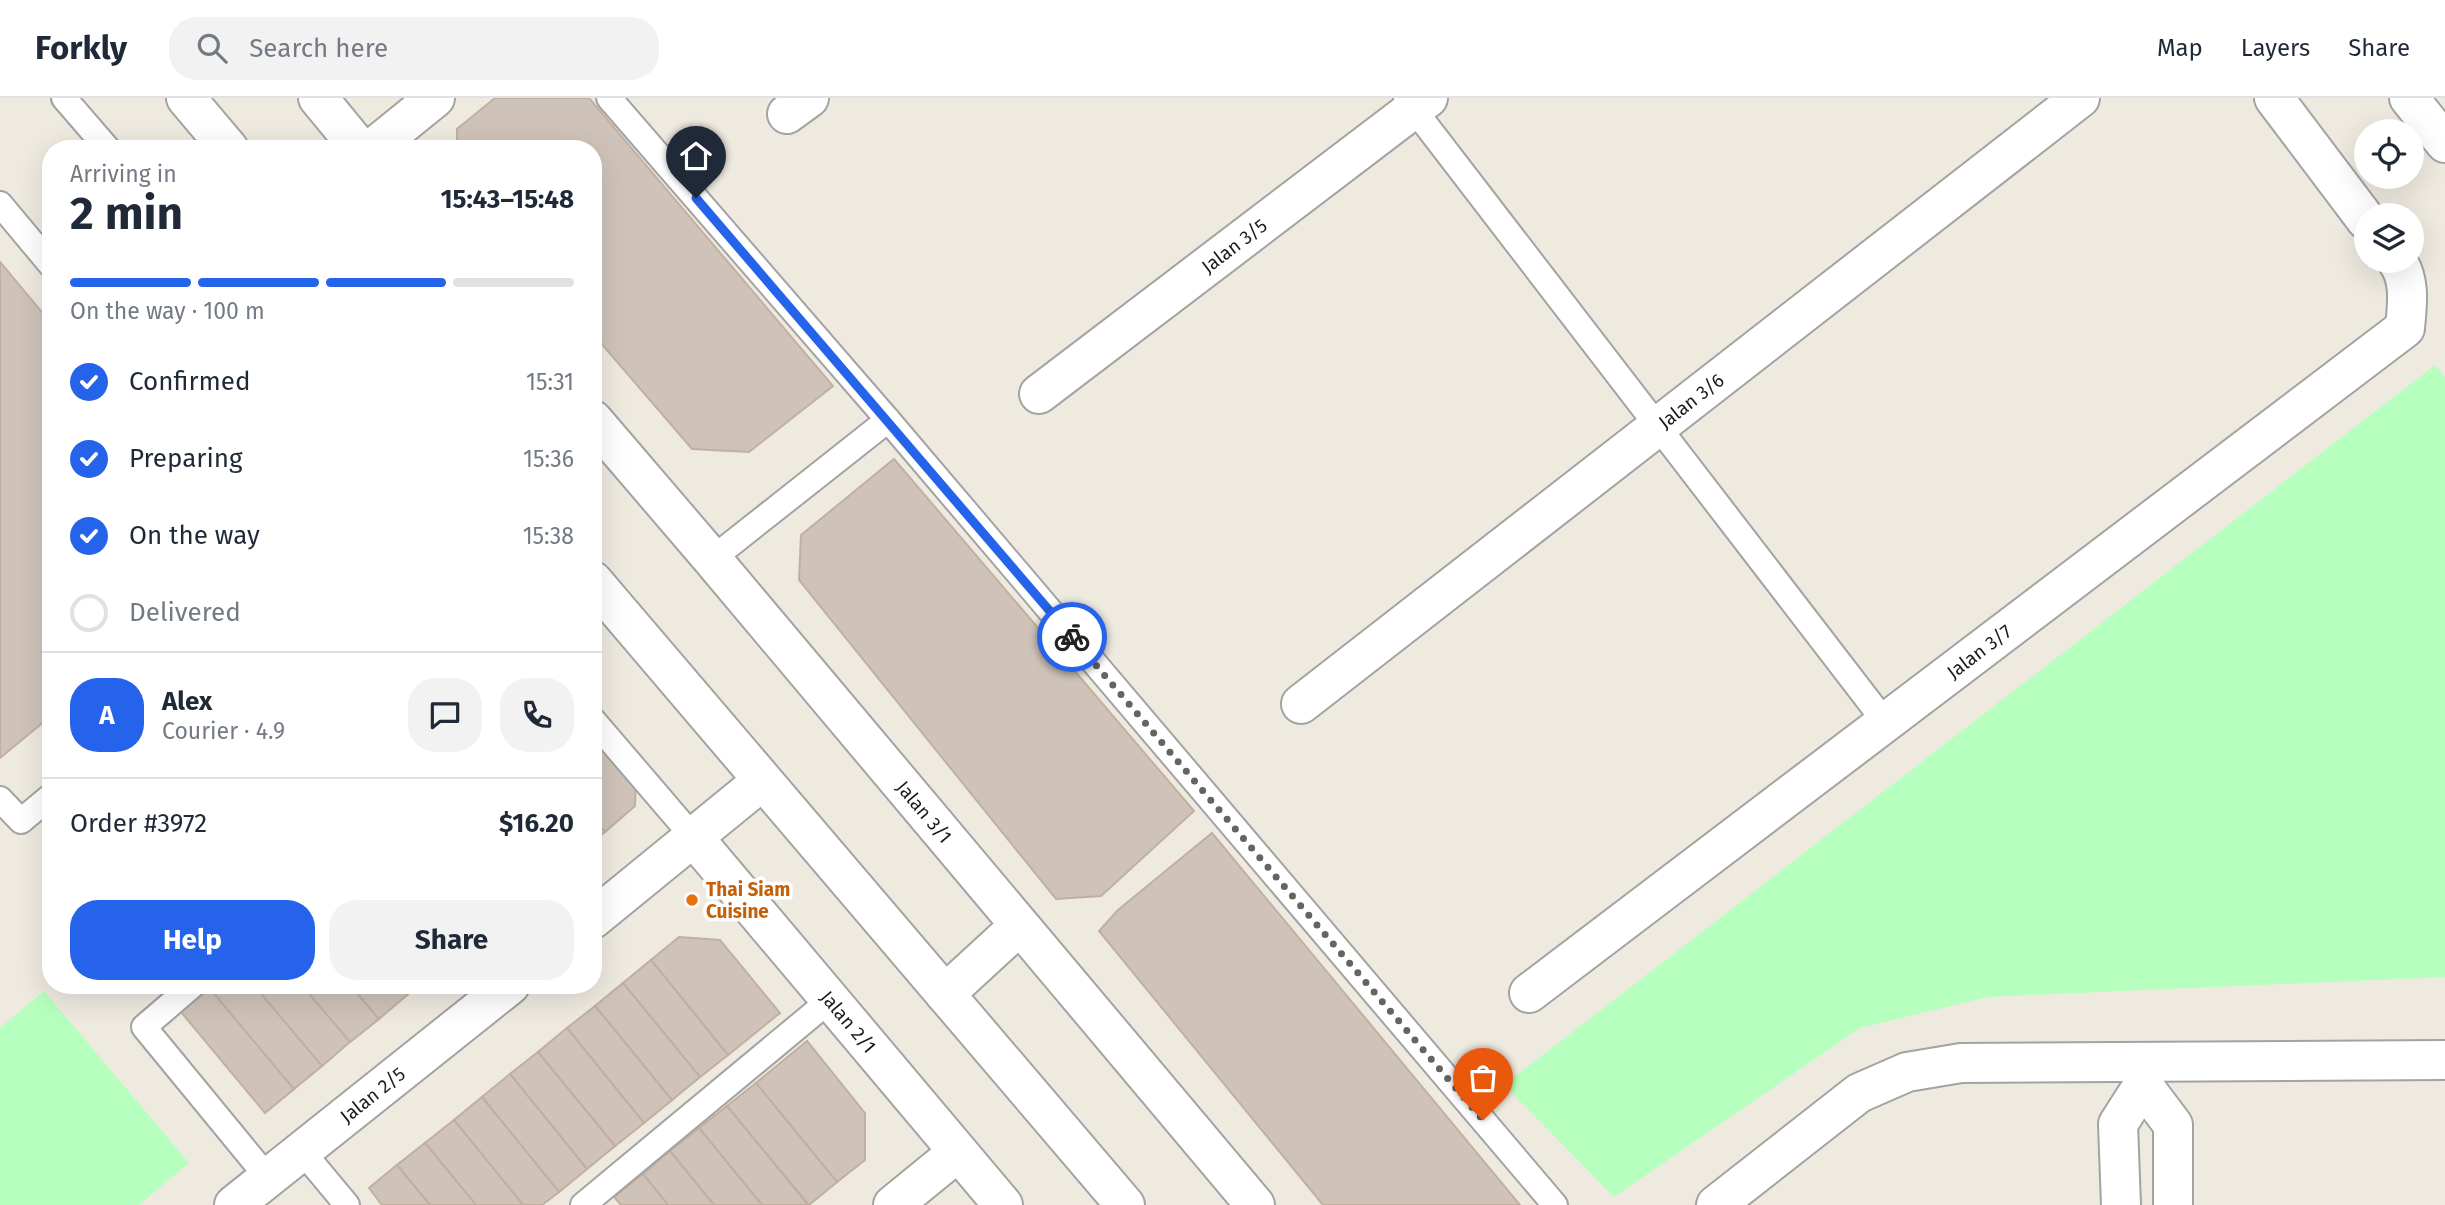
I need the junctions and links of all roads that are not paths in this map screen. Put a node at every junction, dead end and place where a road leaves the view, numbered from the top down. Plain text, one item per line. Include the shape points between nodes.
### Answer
1 (64, 98) edge
2 (186, 98) edge
3 (318, 98) edge
4 (435, 98) edge
5 (610, 98) edge
6 (2080, 98) edge
7 (2274, 98) edge
8 (2409, 98) edge
9 (1415, 102) edge
10 (100, 140) edge
11 (221, 140) edge
12 (353, 140) edge
13 (383, 140) edge
14 (2445, 143) edge
15 (0, 204) edge
16 (2354, 204) edge
17 (42, 254) edge
18 (2404, 273) edge
19 (1039, 394) dead end
20 (888, 420) junction
21 (1657, 426) junction
22 (602, 431) edge
23 (712, 559) junction
24 (602, 592) edge
25 (1301, 704) dead end
26 (1885, 722) junction
27 (602, 731) edge
28 (762, 781) junction
29 (0, 799) edge
30 (42, 804) edge
31 (694, 838) junction
32 (602, 912) edge
33 (1019, 926) junction
34 (1529, 993) dead end
35 (182, 994) edge
36 (499, 994) edge
37 (945, 994) junction
38 (830, 1000) junction
39 (2445, 1060) edge
40 (2143, 1074) junction
41 (302, 1151) junction
42 (958, 1152) junction
43 (268, 1178) junction
44 (234, 1205) edge
45 (347, 1205) edge
46 (583, 1205) edge
47 (893, 1205) edge
48 (1003, 1205) edge
49 (1125, 1205) edge
50 (1255, 1205) edge
51 (1555, 1205) edge
52 (1716, 1205) edge
53 (2121, 1205) edge
54 (2173, 1205) edge

1 - 10 lane
2 - 11 street
3 - 12 street
4 - 13 street
5 - 20 lane
6 - 21 street, Jalan 3/6
7 - 16 street
8 - 14 street
9 - 19 street, Jalan 3/5
9 - 21 lane
15 - 17 lane
18 - 26 street, Jalan 3/7 via 2408,298 2404,328
20 - 23 lane
20 - 51 lane
21 - 25 street, Jalan 3/6
21 - 26 lane
22 - 23 street, Jalan 3/1
23 - 33 street, Jalan 3/1
24 - 28 street
26 - 34 street, Jalan 3/7
27 - 31 lane
28 - 31 street
28 - 37 street
29 - 30 lane via 21,821
31 - 32 street
31 - 38 street, Jalan 2/1
33 - 37 street
33 - 50 street, Jalan 3/1
35 - 43 lane via 144,1027
36 - 41 street, Jalan 2/5
37 - 49 street
38 - 42 street, Jalan 2/1
38 - 46 lane
39 - 40 street
40 - 52 street via 1961,1063 1907,1072 1859,1093
40 - 53 street via 2118,1124
40 - 54 street via 2173,1125
41 - 43 street, Jalan 2/5
41 - 45 lane
42 - 47 street
42 - 48 street, Jalan 2/1
43 - 44 street, Jalan 2/5

